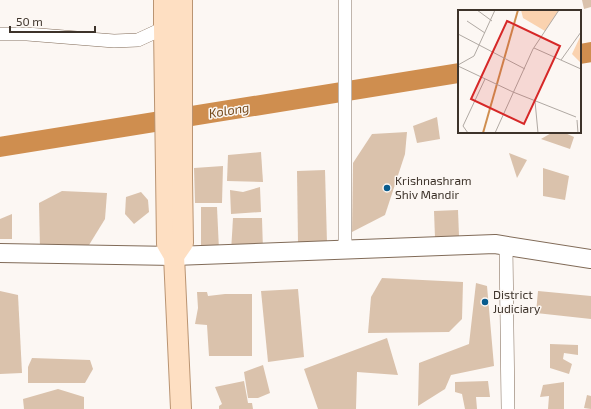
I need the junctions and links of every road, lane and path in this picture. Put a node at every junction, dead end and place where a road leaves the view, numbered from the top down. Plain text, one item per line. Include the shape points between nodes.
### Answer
1 (164, 0) edge
2 (182, 0) edge
3 (345, 0) edge
4 (172, 27) junction
5 (0, 34) edge
6 (506, 245) junction
7 (346, 250) junction
8 (0, 253) edge
9 (174, 256) junction
10 (591, 259) edge
11 (180, 408) edge
12 (508, 409) edge

1 - 4 main road
2 - 4 main road
3 - 7 street
4 - 5 street via 138,40 114,41
4 - 9 main road via 174,178 167,244
6 - 7 street
6 - 10 street
6 - 12 street
7 - 9 street
8 - 9 street
9 - 11 main road

